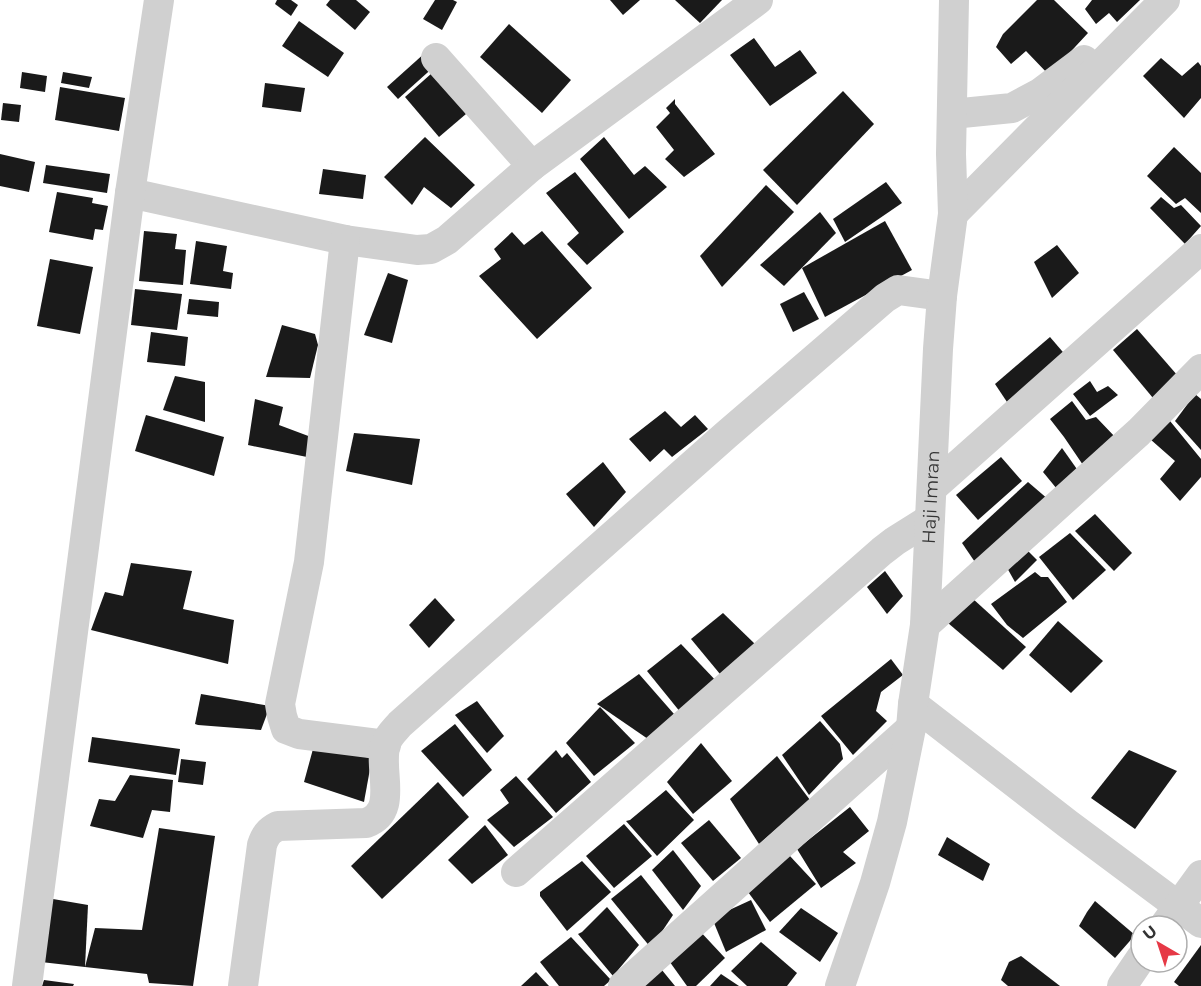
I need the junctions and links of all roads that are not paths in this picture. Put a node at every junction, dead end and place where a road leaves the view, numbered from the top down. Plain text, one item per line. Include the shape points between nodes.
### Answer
1 (159, 0) edge
2 (758, 0) edge
3 (954, 0) edge
4 (1165, 0) edge
5 (1098, 48) dead end
6 (436, 58) dead end
7 (952, 114) junction
8 (532, 165) junction
9 (130, 193) junction
10 (953, 214) junction
11 (345, 240) junction
12 (1201, 249) edge
13 (942, 296) junction
14 (1201, 369) edge
15 (932, 488) junction
16 (930, 519) junction
17 (925, 625) junction
18 (912, 716) junction
19 (386, 745) junction
20 (516, 872) dead end
21 (1201, 875) edge
22 (1176, 914) edge
23 (1183, 914) edge
24 (27, 986) edge
25 (243, 986) edge
26 (623, 986) edge
27 (840, 986) edge

1 - 9 street
2 - 8 street
3 - 7 street, Haji Imran
4 - 10 street
5 - 7 street via 1040,93 1012,108
6 - 8 street
7 - 10 street, Haji Imran
8 - 11 street via 447,240 431,249
9 - 11 street
9 - 24 street
10 - 13 street, Haji Imran
11 - 19 street via 309,562 280,704 286,729
12 - 15 street
13 - 15 street, Haji Imran
13 - 19 street via 898,290 885,298 400,724
14 - 17 street via 1139,432
15 - 16 street, Haji Imran
16 - 17 street, Haji Imran
16 - 20 street via 882,551
17 - 18 street, Haji Imran
18 - 22 street via 1068,824
18 - 26 street
18 - 27 street, Haji Imran via 892,822
19 - 25 street via 385,801 374,820 278,826 266,835
21 - 23 street

